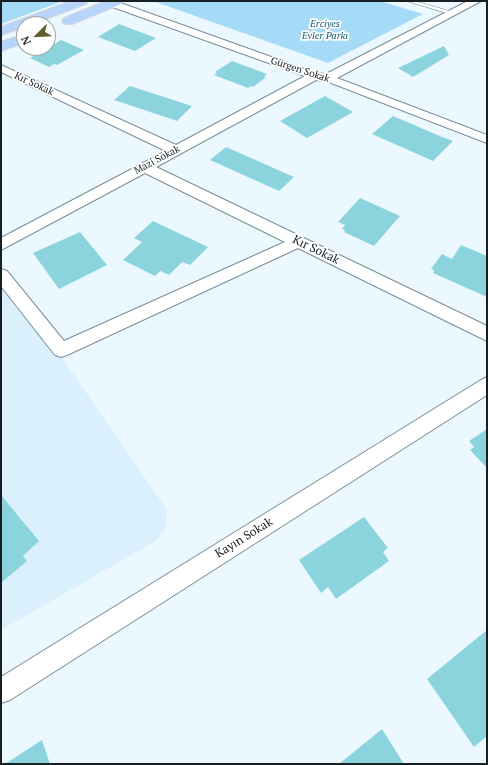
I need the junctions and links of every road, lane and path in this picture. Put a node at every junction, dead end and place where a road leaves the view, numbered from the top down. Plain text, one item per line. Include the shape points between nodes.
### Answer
1 (82, 1) edge
2 (409, 1) edge
3 (476, 1) edge
4 (114, 2) edge
5 (453, 13) junction
6 (58, 25) dead end
7 (1, 31) edge
8 (16, 41) edge
9 (1, 47) edge
10 (1, 68) edge
11 (314, 76) junction
12 (328, 78) junction
13 (487, 139) edge
14 (175, 150) junction
15 (144, 167) junction
16 (298, 242) junction
17 (1, 245) edge
18 (1, 274) edge
19 (487, 334) edge
20 (487, 385) edge
21 (1, 691) edge

1 - 7 main road
2 - 5 lane
3 - 5 street
4 - 6 main road
4 - 11 street, Gürgen Sokak
5 - 12 street
8 - 9 main road
10 - 14 street, Kır Sokak
11 - 12 street, Gürgen Sokak
11 - 14 street, Mazi Sokak
12 - 13 street, Gürgen Sokak
14 - 15 street, Mazi Sokak
15 - 16 street, Kır Sokak
15 - 17 street, Mazi Sokak
16 - 18 street via 60,350
16 - 19 street, Kır Sokak
20 - 21 street, Kayın Sokak

